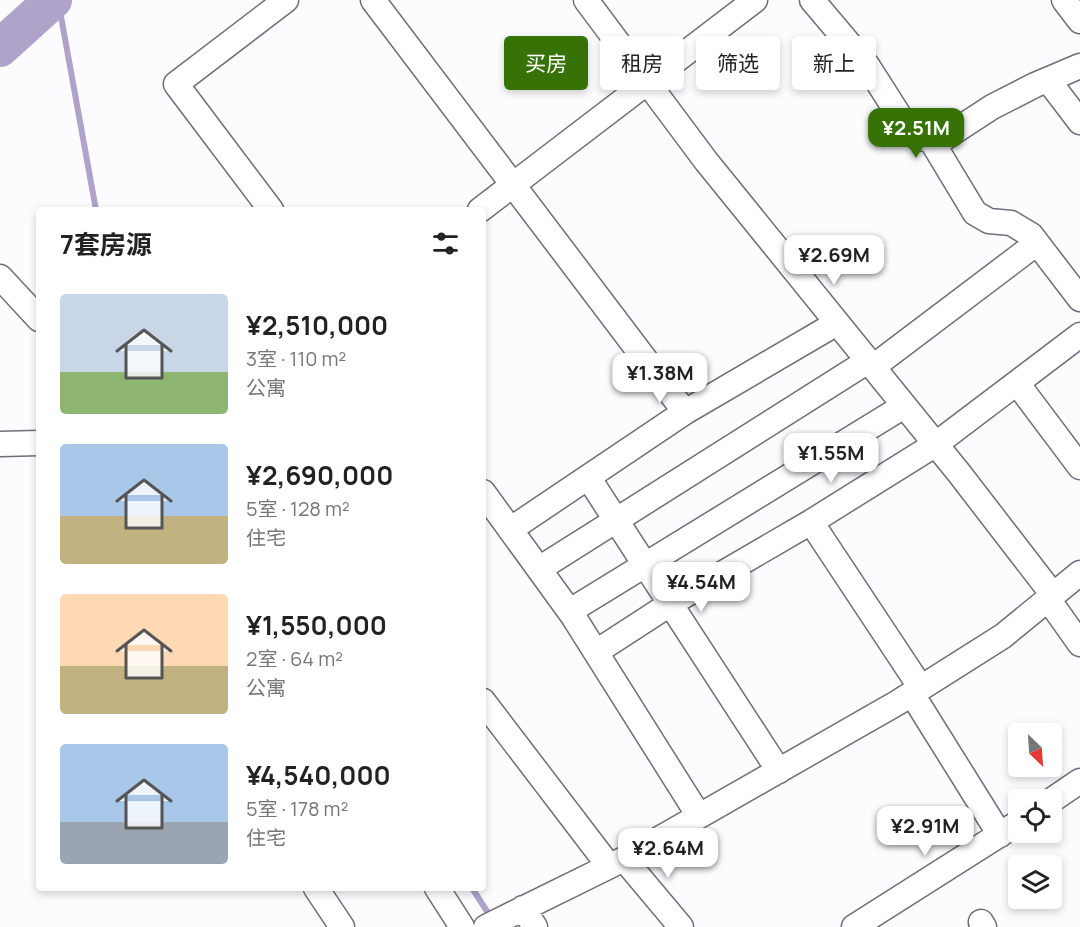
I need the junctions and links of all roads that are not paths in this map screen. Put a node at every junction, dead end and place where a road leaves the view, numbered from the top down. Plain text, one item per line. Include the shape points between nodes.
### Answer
1 (286, 0) edge
2 (586, 0) edge
3 (755, 0) edge
4 (812, 0) edge
5 (1064, 0) edge
6 (381, 3) edge
7 (1080, 21) edge
8 (613, 36) edge
9 (684, 54) edge
10 (1080, 66) edge
11 (1048, 80) junction
12 (637, 90) edge
13 (653, 90) edge
14 (1080, 122) edge
15 (931, 140) junction
16 (513, 185) junction
17 (269, 207) edge
18 (484, 207) edge
19 (1037, 243) junction
20 (0, 277) edge
21 (1080, 299) edge
22 (36, 316) edge
23 (837, 323) junction
24 (1080, 335) edge
25 (871, 364) junction
26 (1017, 383) junction
27 (904, 406) junction
28 (685, 412) junction
29 (0, 444) edge
30 (936, 444) junction
31 (35, 449) edge
32 (1080, 467) edge
33 (588, 477) junction
34 (486, 496) edge
35 (616, 520) junction
36 (811, 522) junction
37 (511, 529) junction
38 (645, 565) junction
39 (539, 569) junction
40 (1080, 573) edge
41 (1050, 597) junction
42 (670, 604) junction
43 (570, 611) junction
44 (1080, 644) edge
45 (596, 652) junction
46 (916, 691) junction
47 (486, 705) edge
48 (779, 771) junction
49 (1080, 781) edge
50 (1062, 793) edge
51 (699, 816) junction
52 (1008, 828) edge
53 (1008, 830) edge
54 (616, 862) junction
55 (318, 891) edge
56 (439, 891) edge
57 (526, 915) edge
58 (342, 927) edge
59 (462, 927) edge
60 (486, 927) edge
61 (681, 927) edge
62 (854, 927) edge

1 - 17 street via 176,84
2 - 8 street
3 - 9 street
4 - 15 street via 867,65 912,133
5 - 7 street
6 - 16 street
10 - 11 street
11 - 14 street
11 - 15 street via 992,107 943,139
12 - 16 street
13 - 23 street
15 - 19 street via 975,213 989,221 1011,224
16 - 18 street
16 - 28 street
19 - 21 street
19 - 25 street
20 - 22 street
23 - 25 street
23 - 28 street
24 - 26 street
25 - 27 street
25 - 35 street
26 - 30 street
26 - 32 street
27 - 30 street
27 - 38 street
28 - 33 street
29 - 31 street
30 - 36 street
30 - 41 street
33 - 35 street
33 - 37 street
34 - 37 street
35 - 38 street
35 - 39 street
36 - 42 street
36 - 46 street
37 - 39 street
38 - 42 street
38 - 43 street
39 - 43 street
40 - 41 street
41 - 44 street
41 - 46 street via 1003,636
42 - 45 street
42 - 48 street
43 - 45 street
45 - 51 street
46 - 48 street
46 - 52 street
47 - 54 street
48 - 51 street
49 - 50 street
51 - 54 street
53 - 62 street
54 - 57 street
54 - 61 street
55 - 58 street
56 - 59 street
57 - 60 street

